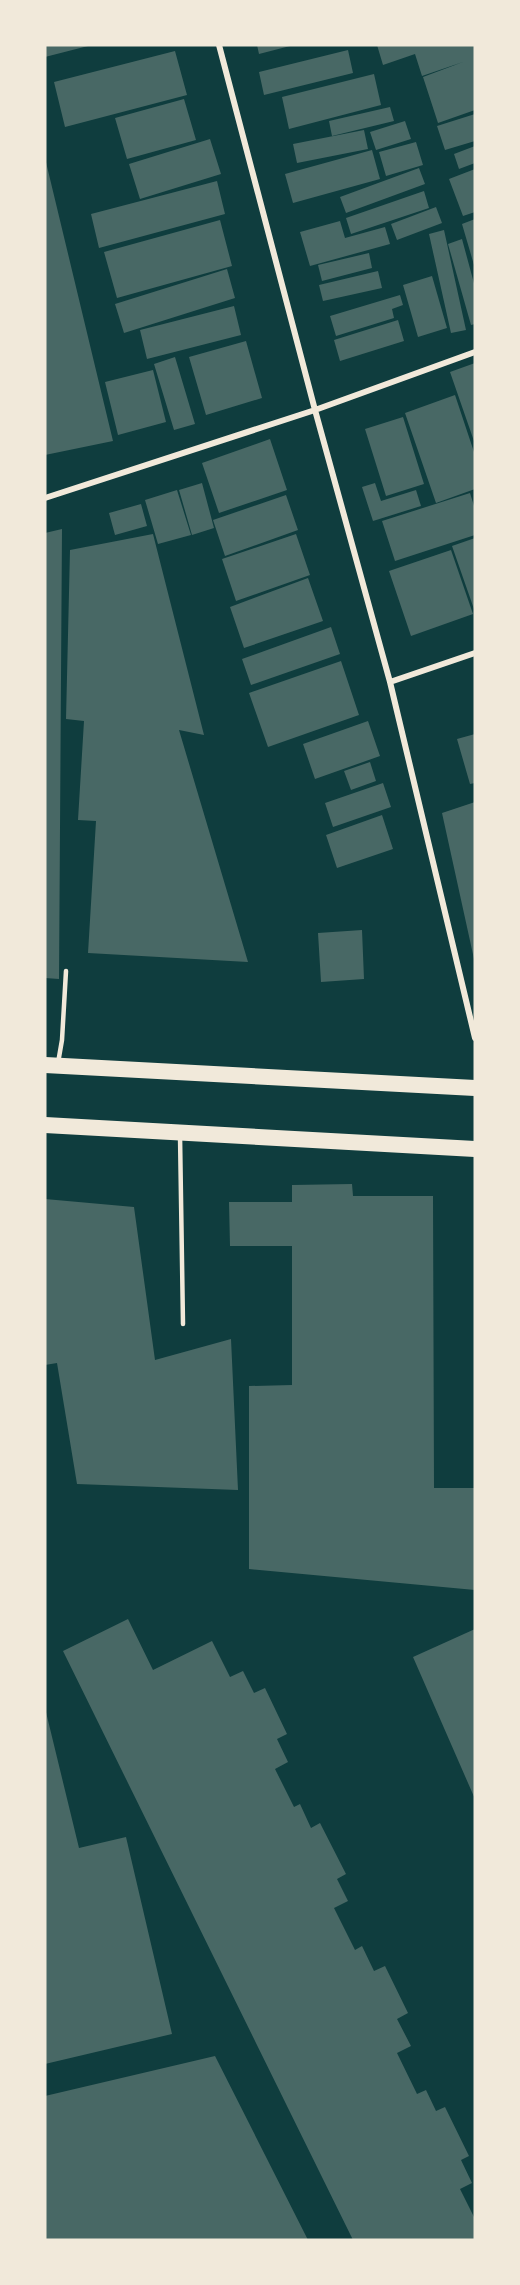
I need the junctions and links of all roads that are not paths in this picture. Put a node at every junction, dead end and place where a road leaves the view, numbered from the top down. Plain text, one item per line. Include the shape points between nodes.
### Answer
1 (219, 45) edge
2 (475, 352) edge
3 (315, 410) junction
4 (45, 498) edge
5 (475, 653) edge
6 (390, 682) junction
7 (66, 971) dead end
8 (475, 1038) edge
9 (51, 1065) edge
10 (475, 1088) edge
11 (45, 1125) edge
12 (180, 1133) junction
13 (475, 1149) edge
14 (183, 1324) dead end

1 - 3 street
2 - 3 street
3 - 4 street
3 - 6 street
5 - 6 street
6 - 8 street
7 - 9 lane via 62,1040
9 - 10 highway
11 - 12 highway
12 - 13 highway
12 - 14 lane

